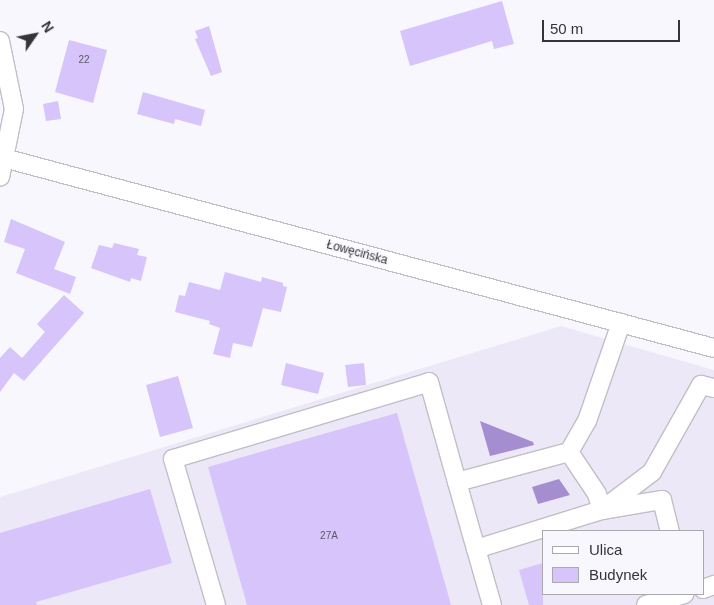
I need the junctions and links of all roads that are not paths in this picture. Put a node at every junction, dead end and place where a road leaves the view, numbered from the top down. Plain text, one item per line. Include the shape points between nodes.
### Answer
1 (0, 41) edge
2 (3, 158) edge
3 (0, 177) edge
4 (621, 323) junction
5 (714, 348) edge
6 (714, 388) edge
7 (569, 452) junction
8 (457, 482) junction
9 (602, 510) junction
10 (670, 530) edge
11 (476, 549) junction
12 (681, 595) edge
13 (216, 605) edge
14 (492, 605) edge
15 (646, 605) edge

1 - 2 street via 14,109
2 - 3 street
2 - 4 street, Łowęcińska
4 - 5 street, Łowęcińska
4 - 7 street via 587,421
6 - 9 street via 701,384 652,472
7 - 8 street
7 - 9 street via 597,494
8 - 11 street
8 - 13 street via 429,382 173,458
9 - 10 street via 662,500
9 - 11 street
11 - 14 street
12 - 15 street

